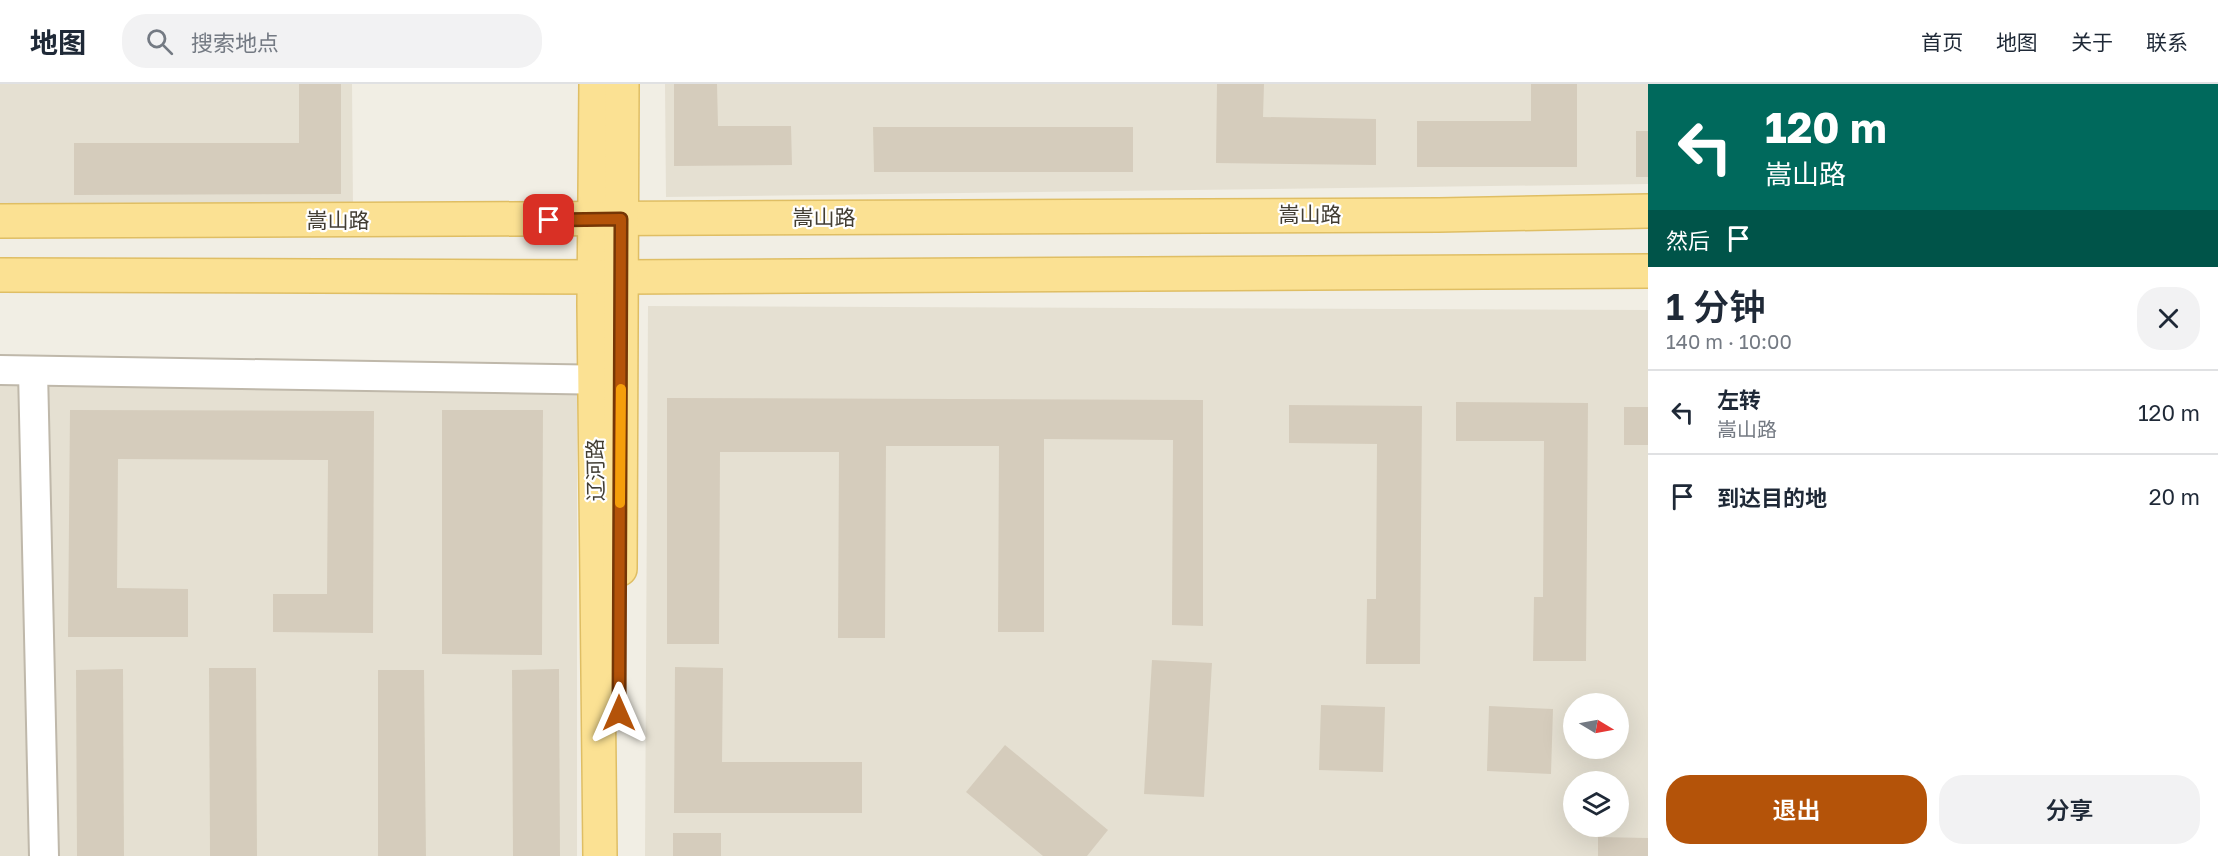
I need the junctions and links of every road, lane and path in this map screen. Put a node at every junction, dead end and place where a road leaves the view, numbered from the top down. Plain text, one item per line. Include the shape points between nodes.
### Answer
1 (596, 84) edge
2 (622, 84) edge
3 (1648, 211) edge
4 (608, 219) junction
5 (0, 221) edge
6 (1648, 271) edge
7 (0, 275) edge
8 (608, 277) junction
9 (0, 370) edge
10 (33, 371) junction
11 (608, 380) junction
12 (44, 856) edge
13 (600, 856) edge
14 (621, 856) edge

1 - 4 main road, 辽河路
2 - 4 main road, 辽河路
3 - 4 main road, 嵩山路
4 - 5 main road, 嵩山路
4 - 8 main road, 辽河路
6 - 8 main road
7 - 8 main road
8 - 11 main road, 辽河路
9 - 10 street
10 - 11 street
10 - 12 street
11 - 13 main road, 辽河路
11 - 14 main road, 辽河路

